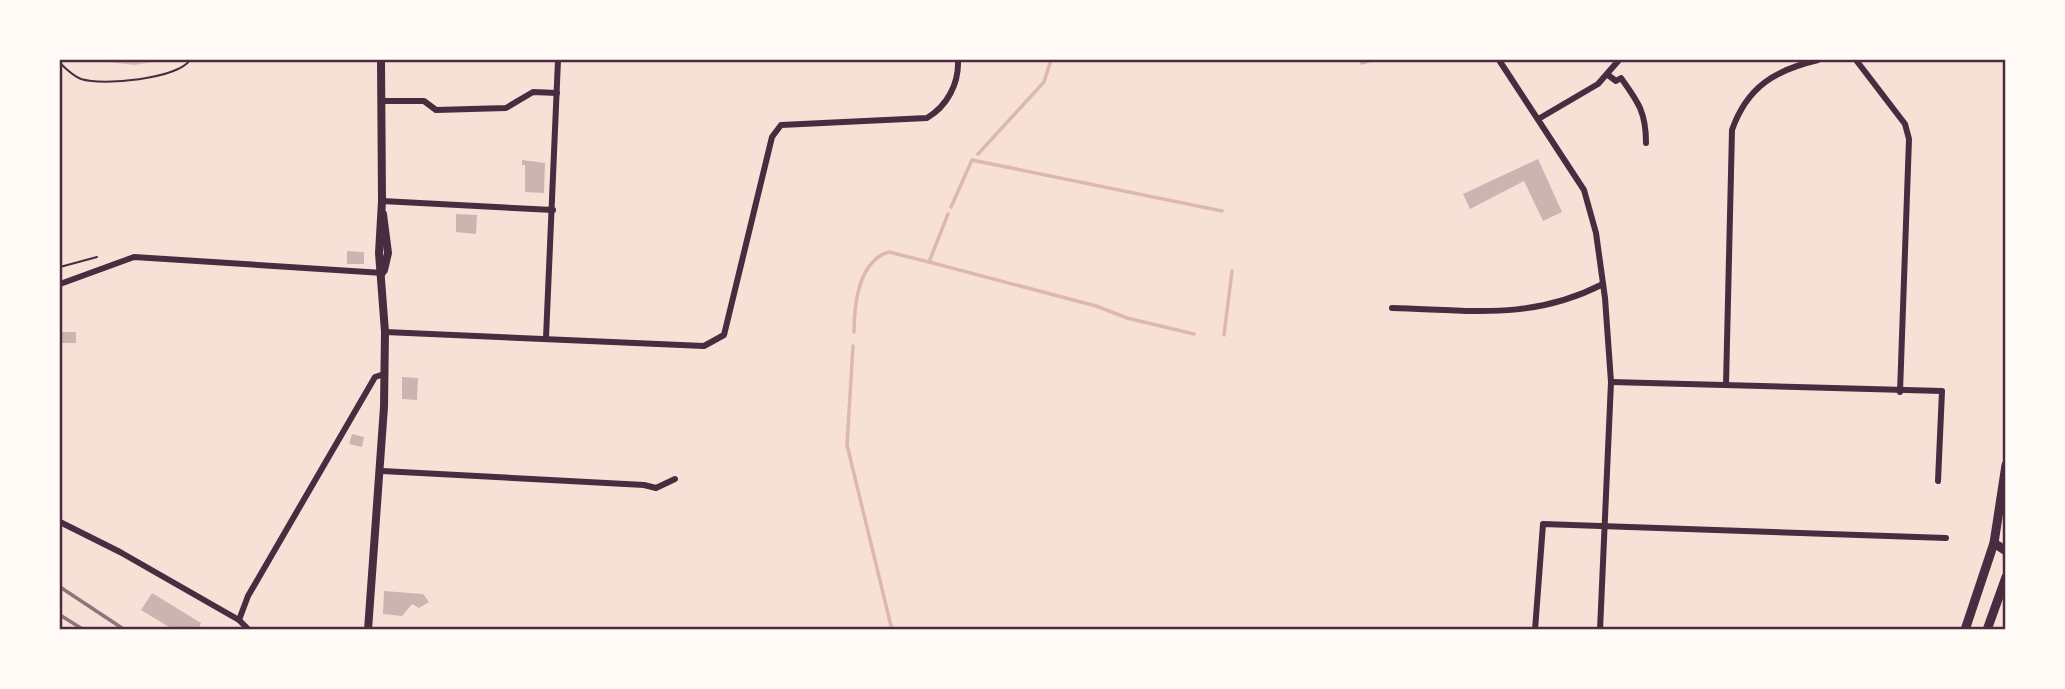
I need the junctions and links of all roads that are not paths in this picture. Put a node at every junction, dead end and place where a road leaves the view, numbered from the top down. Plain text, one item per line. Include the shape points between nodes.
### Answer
1 (381, 60) edge
2 (558, 60) edge
3 (958, 60) edge
4 (1499, 60) edge
5 (1619, 60) edge
6 (1818, 60) edge
7 (1856, 60) edge
8 (1608, 75) junction
9 (557, 93) junction
10 (381, 101) junction
11 (1540, 118) junction
12 (1646, 144) dead end
13 (382, 206) junction
14 (553, 210) junction
15 (383, 273) junction
16 (60, 284) edge
17 (1603, 284) junction
18 (1392, 309) dead end
19 (385, 332) junction
20 (546, 338) junction
21 (384, 374) junction
22 (1611, 383) junction
23 (1726, 384) junction
24 (1900, 392) junction
25 (2006, 464) edge
26 (382, 471) junction
27 (675, 479) dead end
28 (1938, 481) dead end
29 (60, 522) edge
30 (1605, 526) junction
31 (1946, 538) dead end
32 (2006, 541) edge
33 (1994, 543) junction
34 (2006, 551) edge
35 (2006, 577) edge
36 (239, 620) junction
37 (248, 629) edge
38 (368, 629) edge
39 (1535, 629) edge
40 (1600, 629) edge
41 (1965, 629) edge
42 (1987, 629) edge

1 - 10 street
2 - 9 street
3 - 20 street via 953,88 942,110 927,118 781,125 772,137 724,335 704,346
4 - 11 street
5 - 8 street
6 - 23 street via 1766,78 1738,111 1731,130
7 - 24 street via 1905,124 1909,139
8 - 11 street
8 - 12 street via 1616,81 1621,78 1635,97 1646,117
9 - 10 street via 533,92 506,108 436,110 424,101
9 - 14 street
10 - 13 street
11 - 17 street via 1584,190
13 - 14 street
13 - 15 street via 379,253
14 - 20 street
15 - 16 street via 134,257
15 - 19 street
17 - 18 street via 1536,309 1514,312
17 - 22 street
19 - 20 street
19 - 21 street
21 - 26 street
21 - 36 street via 375,377 248,596
22 - 23 street
22 - 30 street
23 - 24 street
24 - 28 street via 1941,391
25 - 33 main road
26 - 27 street via 656,488
26 - 38 street
29 - 36 street
30 - 31 street
30 - 39 street via 1542,524
30 - 40 street
32 - 33 main road
33 - 34 main road
33 - 41 main road
35 - 42 main road
36 - 37 street

